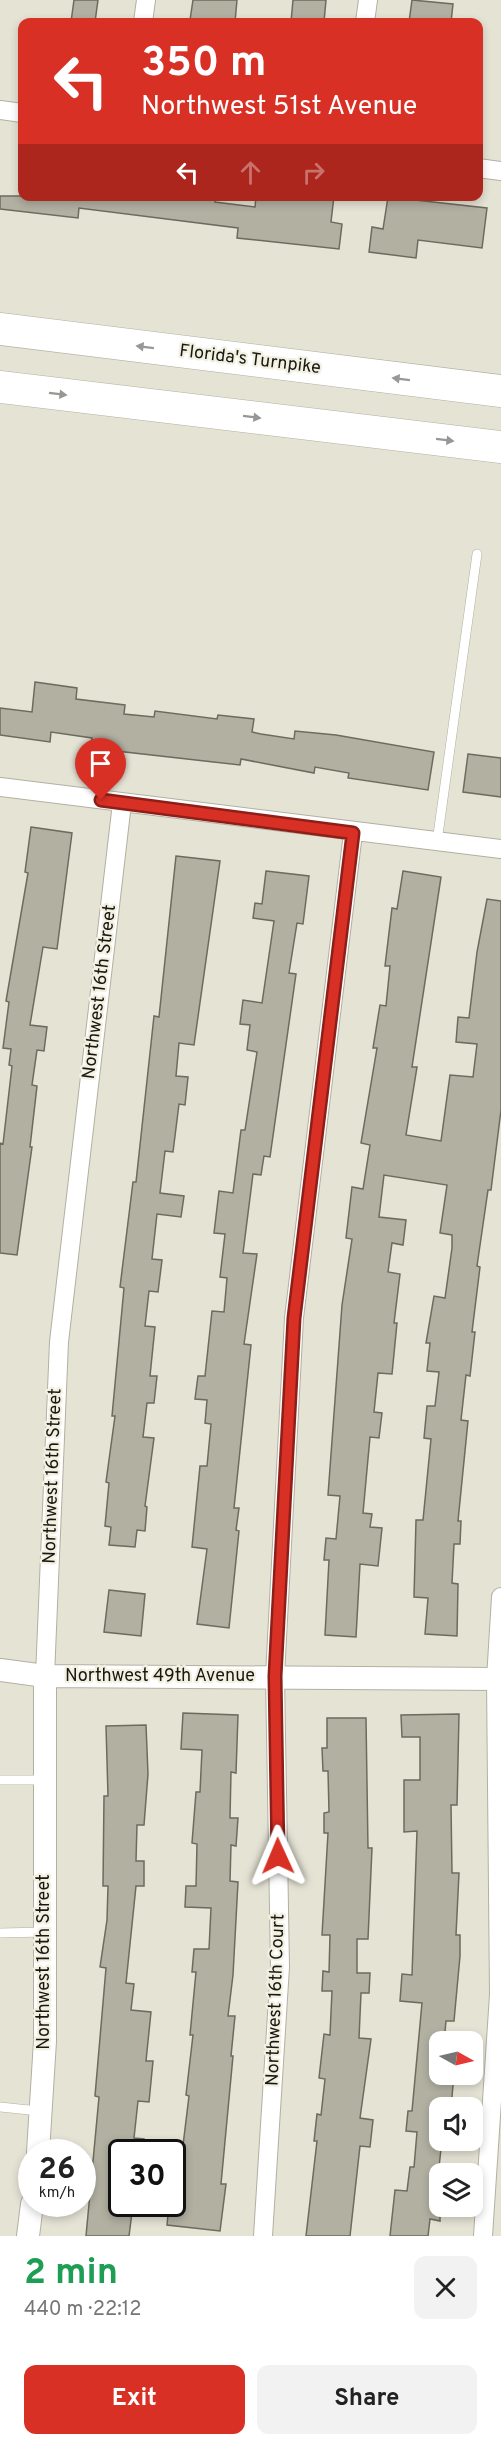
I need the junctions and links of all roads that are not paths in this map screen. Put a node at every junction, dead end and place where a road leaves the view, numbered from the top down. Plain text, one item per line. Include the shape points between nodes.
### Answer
1 (146, 0) edge
2 (368, 0) edge
3 (144, 18) edge
4 (366, 18) edge
5 (0, 110) edge
6 (18, 112) edge
7 (483, 169) edge
8 (501, 171) edge
9 (0, 328) edge
10 (0, 387) edge
11 (501, 392) edge
12 (501, 447) edge
13 (477, 554) dead end
14 (0, 787) edge
15 (122, 802) junction
16 (353, 833) junction
17 (437, 842) junction
18 (501, 849) edge
19 (501, 1597) edge
20 (0, 1670) edge
21 (45, 1676) junction
22 (275, 1676) junction
23 (499, 1679) edge
24 (0, 1780) edge
25 (45, 1780) junction
26 (45, 1932) junction
27 (0, 1933) edge
28 (0, 2107) edge
29 (40, 2111) junction
30 (39, 2139) edge
31 (30, 2217) edge
32 (28, 2236) edge
33 (263, 2236) edge
34 (483, 2236) edge

1 - 3 street
2 - 4 street
5 - 6 street
7 - 8 street
11 -> 9 highway, Florida's Turnpike
10 -> 12 highway
13 - 17 lane
14 - 15 street
15 - 16 street
15 - 21 street, Northwest 16th Street via 59,1342
16 - 17 street
16 - 22 street, Northwest 16th Court via 294,1318
17 - 18 street
19 - 23 street
20 - 21 street, Northwest 49th Avenue
21 - 22 street, Northwest 49th Avenue
21 - 25 street, Northwest 16th Street
22 - 23 street, Northwest 49th Avenue
22 - 33 street, Northwest 16th Court via 280,1967
23 - 34 street via 499,1995
24 - 25 lane
25 - 26 street, Northwest 16th Street
26 - 27 lane
26 - 29 street, Northwest 16th Street via 45,2041
28 - 29 lane
29 - 30 street, Northwest 16th Street
31 - 32 street

